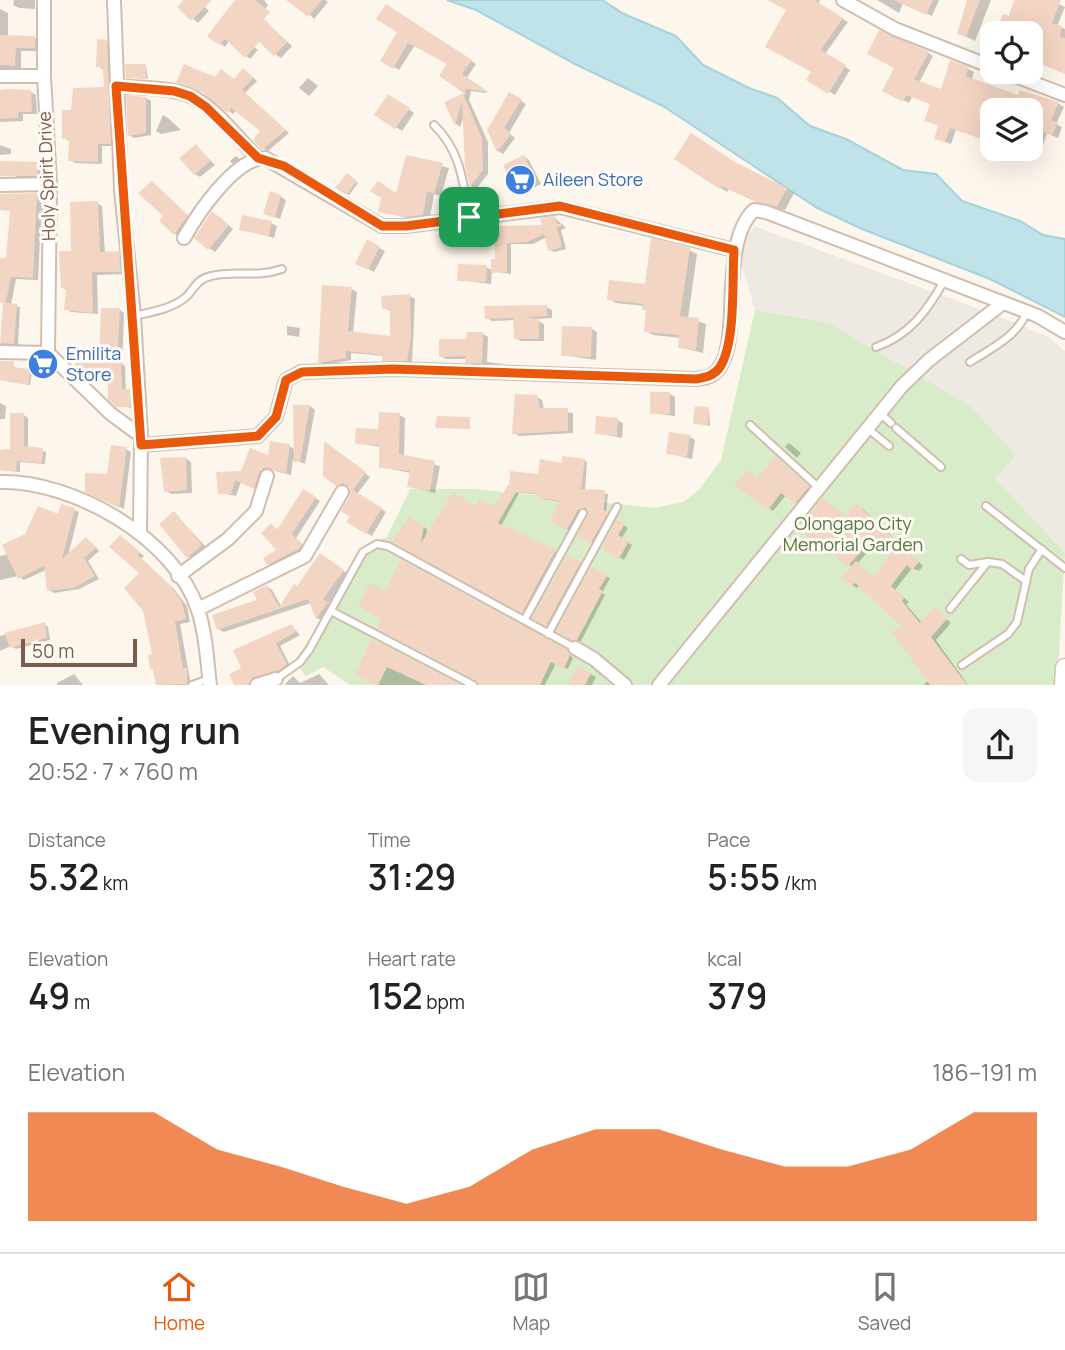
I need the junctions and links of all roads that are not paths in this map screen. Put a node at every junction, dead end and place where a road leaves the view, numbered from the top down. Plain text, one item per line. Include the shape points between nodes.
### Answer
1 (44, 0) edge
2 (843, 0) edge
3 (114, 1) edge
4 (980, 62) edge
5 (0, 76) edge
6 (44, 76) junction
7 (1036, 84) edge
8 (116, 86) junction
9 (1065, 95) edge
10 (434, 125) dead end
11 (258, 158) junction
12 (50, 184) junction
13 (0, 185) edge
14 (469, 217) junction
15 (184, 238) dead end
16 (734, 250) junction
17 (282, 269) dead end
18 (944, 281) junction
19 (1003, 303) junction
20 (1027, 312) junction
21 (134, 316) junction
22 (1065, 332) edge
23 (876, 347) dead end
24 (0, 352) edge
25 (48, 353) junction
26 (970, 362) dead end
27 (881, 414) junction
28 (750, 425) dead end
29 (867, 428) junction
30 (141, 441) junction
31 (889, 446) dead end
32 (941, 467) dead end
33 (267, 476) dead end
34 (0, 482) edge
35 (819, 488) junction
36 (342, 492) dead end
37 (986, 506) dead end
38 (617, 507) dead end
39 (583, 513) dead end
40 (140, 533) junction
41 (1042, 550) junction
42 (961, 559) dead end
43 (988, 562) junction
44 (1065, 568) edge
45 (178, 576) junction
46 (1026, 581) junction
47 (198, 610) junction
48 (950, 610) dead end
49 (331, 611) junction
50 (526, 620) junction
51 (548, 634) junction
52 (575, 649) joint
53 (962, 665) dead end
54 (1065, 668) edge
55 (275, 679) joint
56 (210, 682) edge
57 (192, 685) edge
58 (257, 685) edge
59 (473, 685) edge
60 (625, 685) edge
61 (659, 685) edge
62 (1064, 685) edge

1 - 6 street, Holy Spirit Drive
2 - 4 street via 895,29
3 - 8 street
5 - 6 street
6 - 12 street, Holy Spirit Drive
7 - 9 street
8 - 11 street via 190,96
8 - 21 street
10 - 14 lane via 449,140 459,161
11 - 14 street via 284,166 382,226
11 - 15 street via 223,183
12 - 13 street
12 - 25 street, Holy Spirit Drive
14 - 16 street via 560,206
16 - 18 street via 754,210
16 - 30 street via 728,342 720,366 710,376 393,369 302,372 286,380 276,417 258,436
17 - 21 lane via 262,276 209,276 163,309
18 - 19 street
18 - 23 lane via 911,328
19 - 20 street
19 - 27 street via 914,374
20 - 22 street
20 - 26 lane via 1009,337
21 - 30 street
24 - 25 street
25 - 30 street
27 - 29 street
27 - 32 lane
28 - 35 lane
29 - 31 lane
29 - 35 street
30 - 40 street
33 - 45 street via 256,511 228,540
34 - 40 street via 54,488
35 - 61 street
36 - 47 street via 305,556
37 - 41 lane
38 - 51 lane
39 - 50 lane
40 - 45 street
41 - 44 lane
41 - 46 lane
42 - 43 lane via 969,565
43 - 46 lane via 1002,564
43 - 48 lane
45 - 47 street
46 - 53 lane via 1017,622 1008,634
47 - 56 street
49 - 50 lane via 363,552 377,544
49 - 55 lane via 300,662
49 - 59 lane
50 - 51 lane
51 - 52 lane
52 - 60 street
54 - 62 main road
55 - 58 street
56 - 57 lane

